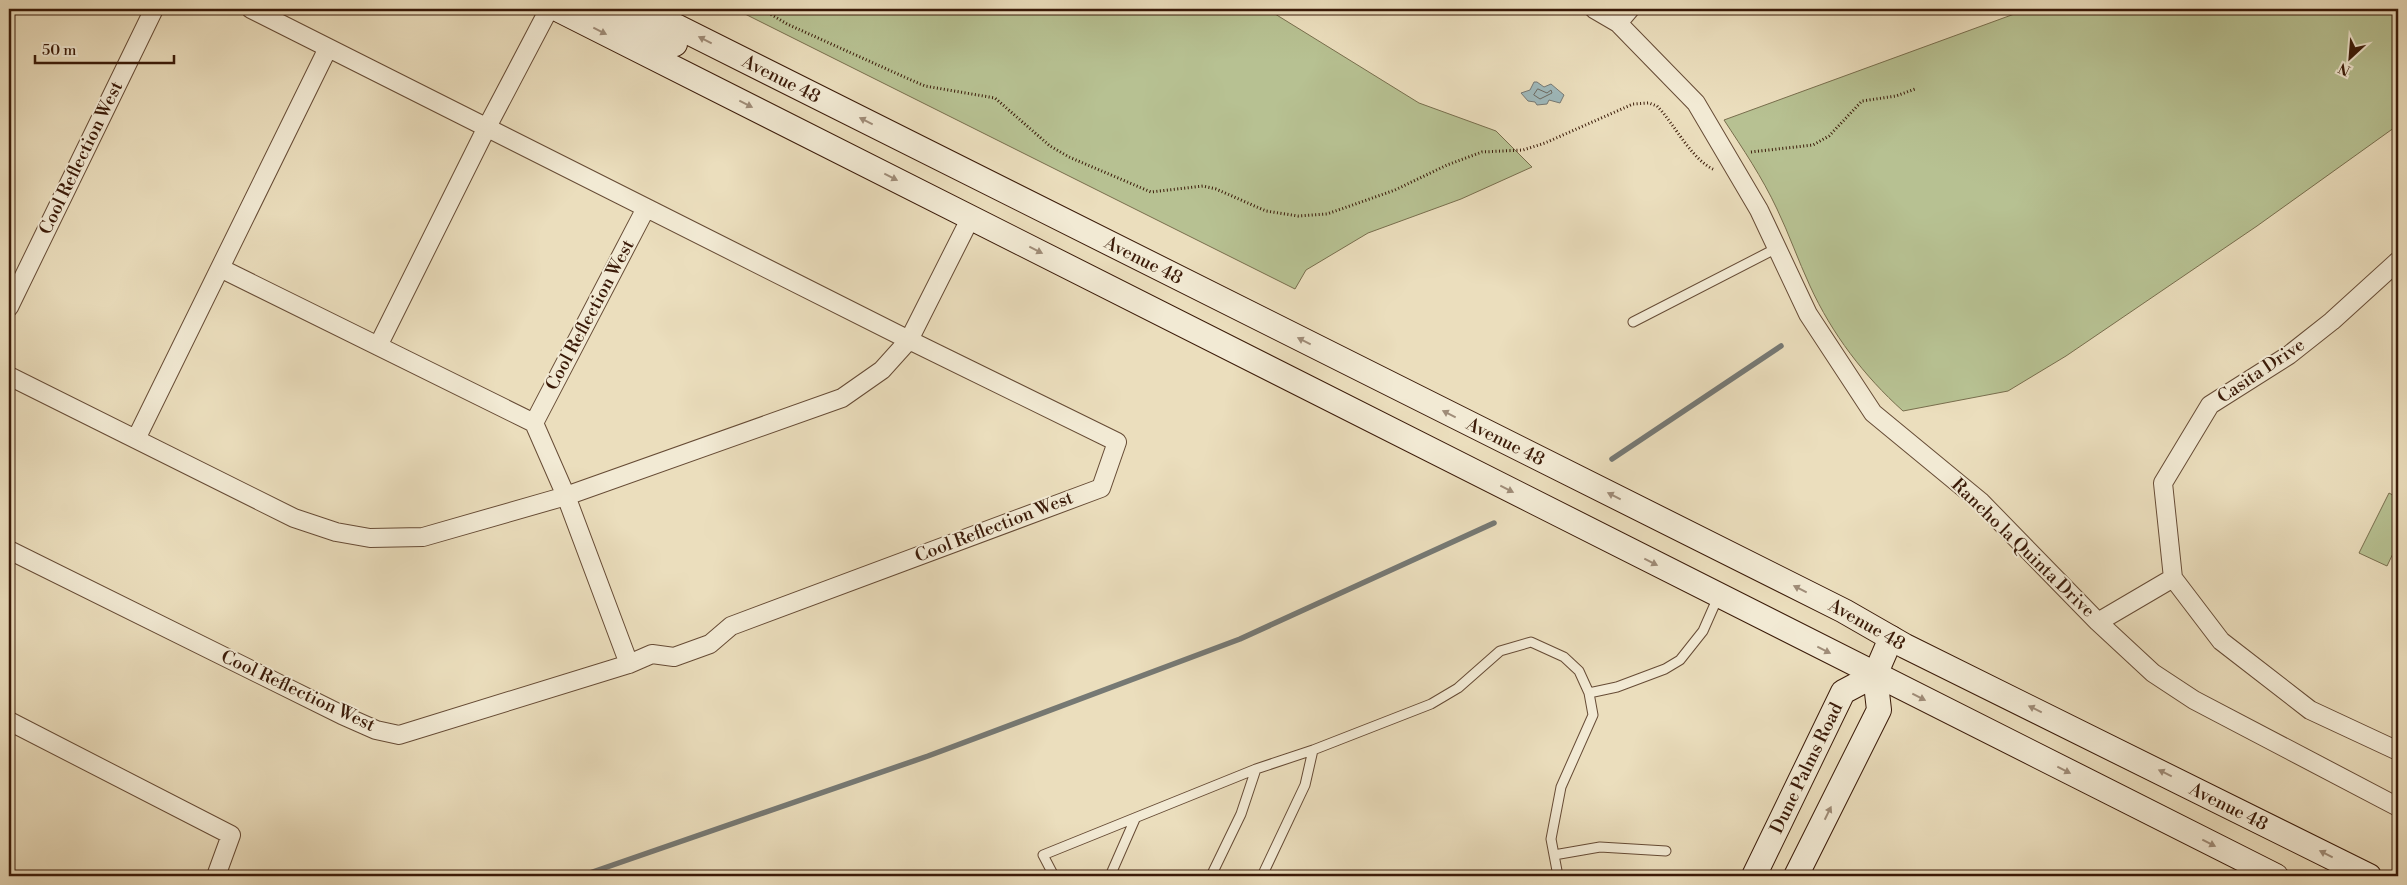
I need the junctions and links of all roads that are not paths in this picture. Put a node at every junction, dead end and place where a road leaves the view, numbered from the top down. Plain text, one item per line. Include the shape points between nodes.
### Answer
1 (154, 9) edge
2 (251, 9) edge
3 (549, 9) edge
4 (557, 9) edge
5 (605, 9) edge
6 (642, 9) edge
7 (1594, 9) edge
8 (1630, 9) edge
9 (1618, 23) junction
10 (328, 48) junction
11 (765, 70) junction
12 (486, 127) junction
13 (988, 182) junction
14 (646, 208) junction
15 (971, 217) junction
16 (1777, 248) junction
17 (2398, 260) edge
18 (220, 268) junction
19 (9, 307) edge
20 (1633, 322) dead end
21 (909, 340) junction
22 (378, 346) junction
23 (9, 376) edge
24 (534, 423) junction
25 (136, 439) junction
26 (566, 496) junction
27 (9, 550) edge
28 (2173, 578) junction
29 (1718, 596) junction
30 (2098, 622) junction
31 (1891, 638) junction
32 (629, 664) junction
33 (1875, 676) junction
34 (1589, 693) junction
35 (9, 721) edge
36 (1313, 750) junction
37 (2398, 751) edge
38 (1256, 768) junction
39 (2398, 807) edge
40 (1135, 819) junction
41 (1666, 851) dead end
42 (1554, 855) junction
43 (216, 876) edge
44 (1054, 876) edge
45 (1110, 876) edge
46 (1211, 876) edge
47 (1262, 876) edge
48 (1558, 876) edge
49 (1754, 876) edge
50 (1796, 876) edge
51 (2276, 876) edge
52 (2369, 876) edge

1 - 19 street, Cool Reflection West
2 - 10 street, Cool Reflection West
3 - 12 street
4 -> 15 main road
5 - 11 main road via 704,58
11 -> 6 main road, Avenue 48
7 - 9 street, Rancho la Quinta Drive
8 - 9 street
9 - 16 street, Rancho la Quinta Drive via 1696,103 1759,210
10 - 12 street, Cool Reflection West
10 - 18 street
13 -> 11 main road, Avenue 48
12 - 14 street, Cool Reflection West
12 - 22 street
13 - 15 main road
31 -> 13 main road, Avenue 48
14 - 21 street, Cool Reflection West
14 - 24 street, Cool Reflection West
15 - 21 street
15 -> 29 main road
16 - 20 lane
16 - 30 street, Rancho la Quinta Drive via 1808,314 1873,413 1981,502
17 - 28 street, Casita Drive via 2332,321 2288,355 2210,405 2163,483
18 - 22 street
18 - 25 street
21 - 26 street via 882,370 842,398
21 - 32 street, Cool Reflection West via 1117,442 1101,488 731,626 710,644 674,657 652,654
22 - 24 street
23 - 25 street
24 - 26 street
25 - 26 street via 294,518 336,532 370,538 423,538
26 - 32 street
27 - 32 street, Cool Reflection West via 342,715 376,730 398,735
28 - 30 street
28 - 37 street via 2221,641 2310,710
29 -> 33 main road
29 - 34 lane via 1703,631 1680,660 1617,687
30 - 39 street, Rancho la Quinta Drive via 2153,673 2194,700
31 - 33 main road
52 -> 31 main road, Avenue 48
33 - 49 main road, Dune Palms Road via 1843,692
50 -> 33 main road via 1879,710
33 -> 51 main road
34 - 36 lane via 1579,671 1564,656 1531,642 1500,650 1458,688 1431,704
34 - 42 lane via 1593,715 1561,788 1552,840
35 - 43 street via 231,835
36 - 38 lane
36 - 47 lane via 1305,785
38 - 40 lane
38 - 46 lane via 1240,814
40 - 44 lane via 1043,855
40 - 45 lane
41 - 42 lane via 1600,847
42 - 48 lane

